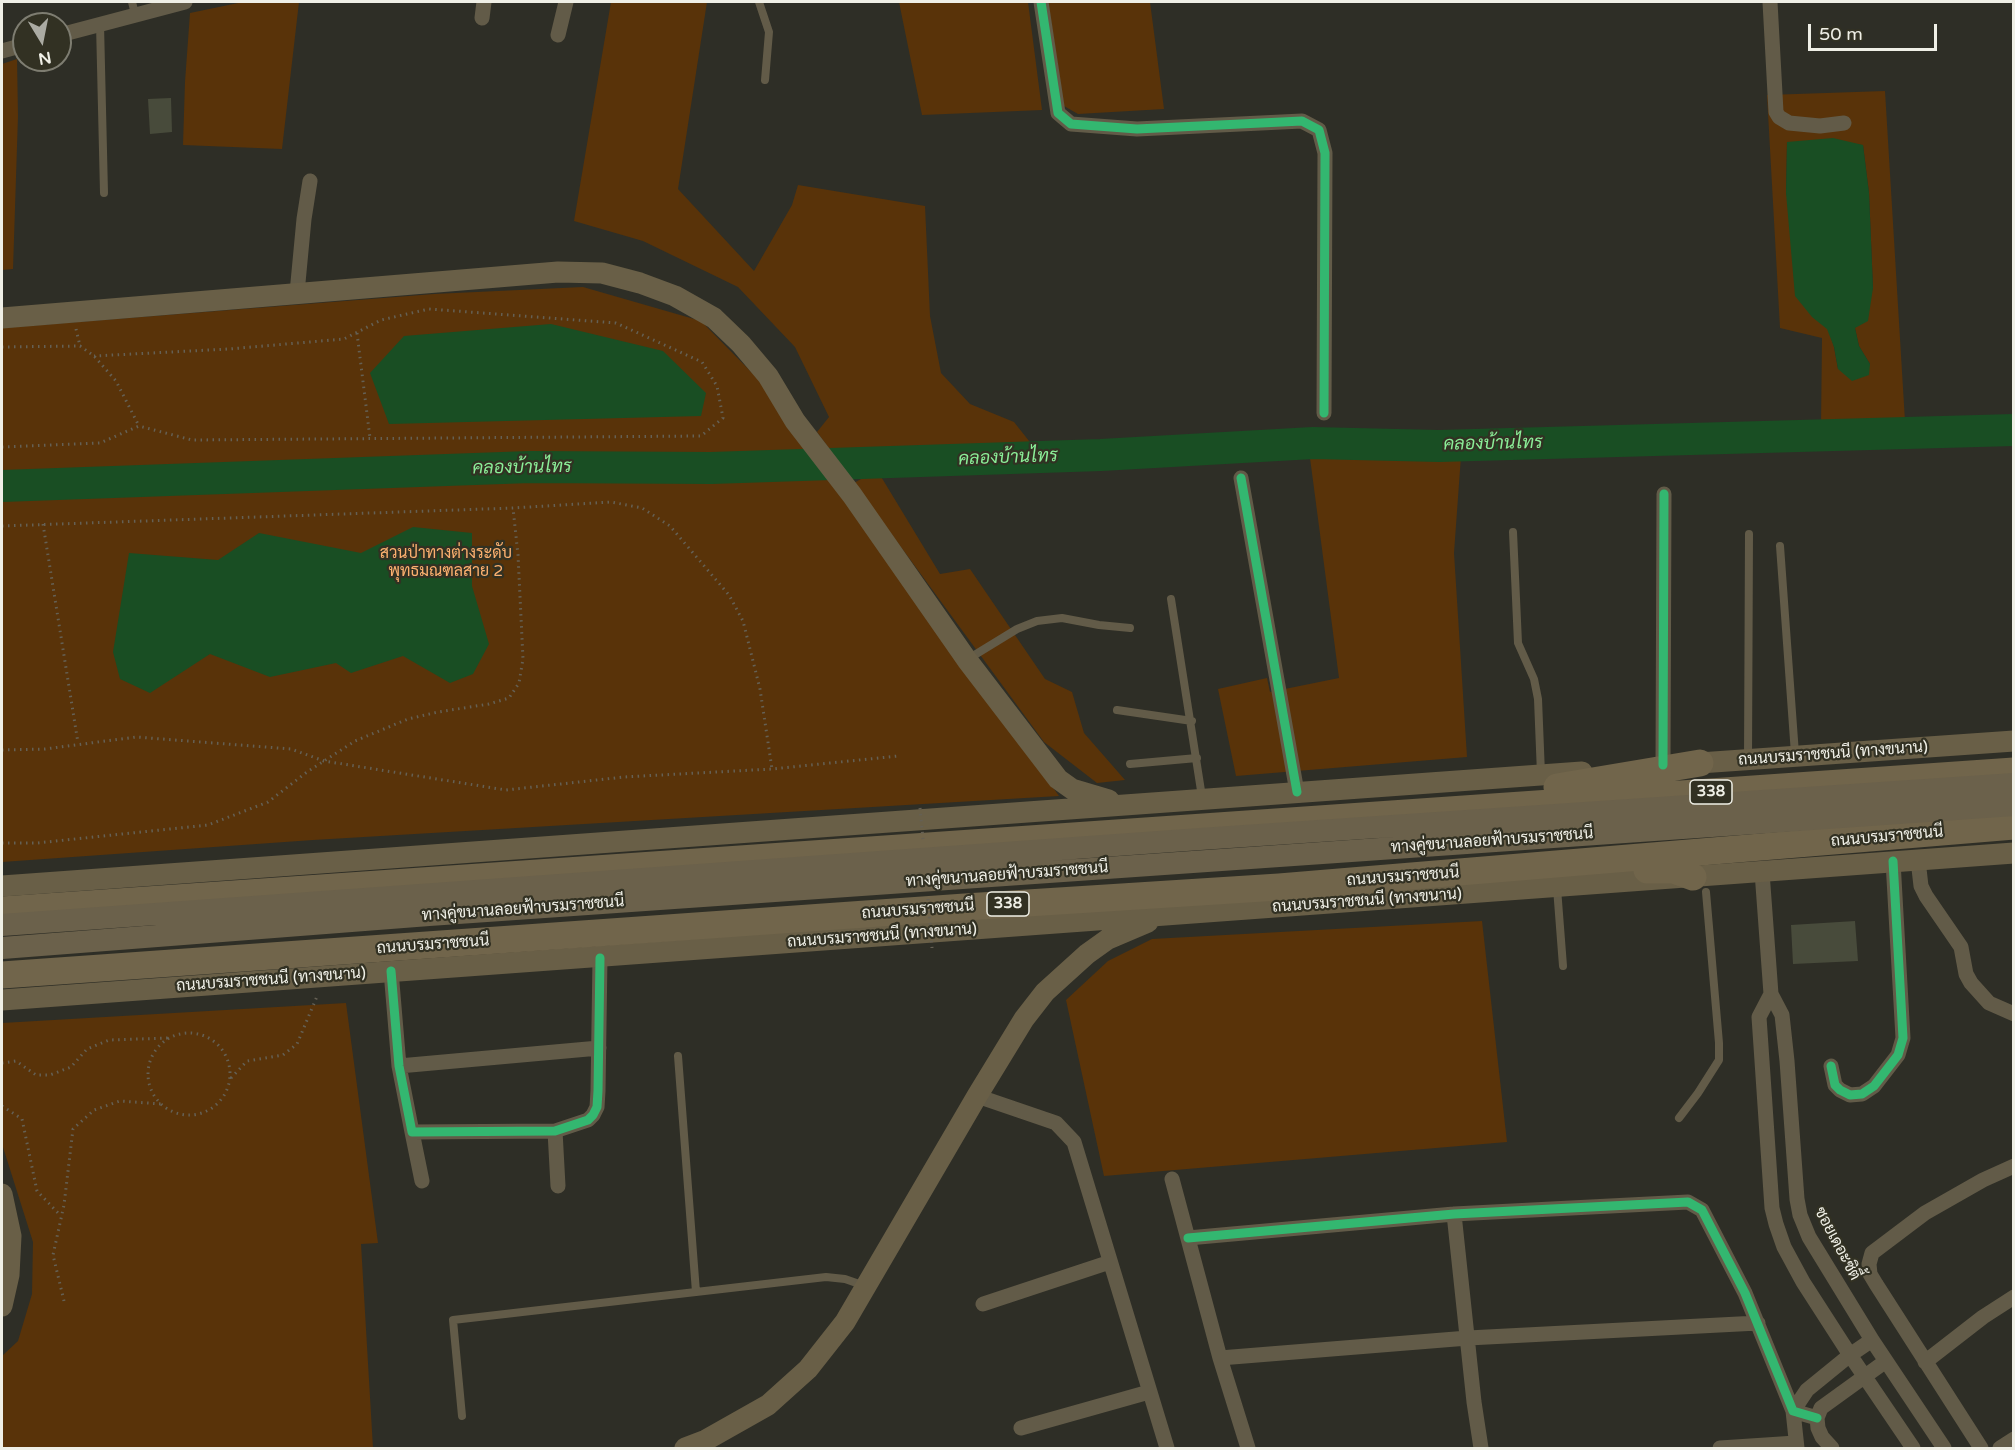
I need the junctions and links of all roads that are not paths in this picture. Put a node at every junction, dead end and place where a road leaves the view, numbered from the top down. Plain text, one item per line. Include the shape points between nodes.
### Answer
1 (185, 2) edge
2 (484, 2) edge
3 (566, 2) edge
4 (759, 2) edge
5 (1041, 2) edge
6 (1770, 2) edge
7 (133, 8) edge
8 (482, 18) dead end
9 (100, 24) junction
10 (72, 32) edge
11 (558, 35) dead end
12 (765, 80) dead end
13 (1844, 123) dead end
14 (310, 181) dead end
15 (104, 192) dead end
16 (297, 293) junction
17 (2, 318) edge
18 (1324, 413) dead end
19 (1241, 478) dead end
20 (1664, 494) dead end
21 (1513, 532) dead end
22 (1749, 534) dead end
23 (1780, 546) dead end
24 (1171, 599) dead end
25 (1130, 628) dead end
26 (967, 660) junction
27 (1117, 710) dead end
28 (1192, 721) junction
29 (2013, 741) edge
30 (1795, 756) junction
31 (1197, 758) junction
32 (1748, 759) junction
33 (1700, 763) junction
34 (1130, 764) dead end
35 (1663, 765) junction
36 (2013, 771) edge
37 (1541, 775) junction
38 (2013, 784) edge
39 (1297, 792) junction
40 (1202, 798) junction
41 (1123, 804) junction
42 (2013, 805) edge
43 (1408, 813) junction
44 (2013, 826) edge
45 (2013, 853) edge
46 (1918, 860) junction
47 (1893, 861) junction
48 (1762, 872) junction
49 (1431, 875) junction
50 (1699, 884) junction
51 (2, 886) edge
52 (1557, 887) junction
53 (2, 910) edge
54 (1168, 915) junction
55 (2, 925) edge
56 (2, 948) edge
57 (600, 958) junction
58 (1563, 966) dead end
59 (391, 971) junction
60 (2, 975) edge
61 (1771, 994) junction
62 (2, 1000) edge
63 (2013, 1014) edge
64 (599, 1048) junction
65 (678, 1056) dead end
66 (1787, 1061) junction
67 (1762, 1063) junction
68 (399, 1066) junction
69 (1831, 1066) dead end
70 (977, 1096) junction
71 (1679, 1118) dead end
72 (555, 1131) junction
73 (412, 1132) junction
74 (2013, 1166) edge
75 (1172, 1179) dead end
76 (422, 1181) dead end
77 (558, 1186) dead end
78 (2, 1194) edge
79 (1454, 1214) junction
80 (1188, 1238) junction
81 (1110, 1262) junction
82 (865, 1287) junction
83 (696, 1292) junction
84 (2013, 1297) edge
85 (982, 1304) dead end
86 (2, 1306) edge
87 (1758, 1323) junction
88 (1468, 1338) junction
89 (1872, 1340) junction
90 (1850, 1355) junction
91 (1220, 1358) junction
92 (1886, 1361) junction
93 (1925, 1362) junction
94 (1864, 1376) junction
95 (1149, 1392) junction
96 (1793, 1411) junction
97 (462, 1416) dead end
98 (1817, 1418) junction
99 (1021, 1428) dead end
100 (2013, 1439) edge
101 (1796, 1446) edge
102 (684, 1449) edge
103 (1167, 1449) edge
104 (1248, 1449) edge
105 (1481, 1449) edge
106 (1720, 1449) edge
107 (1832, 1449) edge
108 (1913, 1449) edge
109 (1944, 1449) edge
110 (1981, 1449) edge
111 (2000, 1449) edge

1 - 7 street
2 - 8 street
3 - 11 street
4 - 12 lane via 769,32
5 - 18 street via 1058,113 1071,124 1137,129 1302,120 1319,130 1325,153
6 - 13 street via 1779,117 1789,123 1820,126
7 - 9 street
9 - 10 street
9 - 15 lane
14 - 16 street
16 - 17 main road
16 - 26 main road via 558,272 602,273 675,296 714,318 768,376 795,421 852,495
19 - 39 street
20 - 35 street
21 - 37 lane via 1518,643 1539,699
22 - 32 lane
23 - 30 lane
24 - 28 lane
25 - 26 lane via 1062,618 1037,621
26 - 41 main road via 1058,779 1072,789
27 - 28 lane
28 - 31 lane
29 - 30 main road, ถนนบรมราชชนนี (ทางขนาน) / 338
30 - 32 main road, ถนนบรมราชชนนี (ทางขนาน) / 338
31 - 34 lane
31 - 40 lane
32 - 33 main road, ถนนบรมราชชนนี (ทางขนาน) / 338
33 - 35 main road, ถนนบรมราชชนนี (ทางขนาน) / 338
33 - 43 highway
35 - 37 main road, ถนนบรมราชชนนี (ทางขนาน) / 338
36 - 43 highway, 338
37 - 39 main road, ถนนบรมราชชนนี (ทางขนาน) / 338
38 - 55 main road, ทางคู่ขนานลอยฟ้าบรมราชชนนี / 338, bridge
39 - 40 main road, ถนนบรมราชชนนี (ทางขนาน) / 338
40 - 41 main road, ถนนบรมราชชนนี (ทางขนาน) / 338
41 - 51 main road, ถนนบรมราชชนนี (ทางขนาน) / 338
42 - 56 main road, ทางคู่ขนานลอยฟ้าบรมราชชนนี / 338, bridge
43 - 53 highway, 338
44 - 49 highway, ถนนบรมราชชนนี / 338
45 - 46 main road, ถนนบรมราชชนนี (ทางขนาน) / 338
46 - 47 main road, ถนนบรมราชชนนี (ทางขนาน) / 338
46 - 63 street via 1921,886 1961,947 1971,983 1989,1003
47 - 48 main road, ถนนบรมราชชนนี (ทางขนาน) / 338
47 - 69 street via 1903,1038 1898,1055 1863,1094 1850,1095 1840,1090
48 - 50 main road, ถนนบรมราชชนนี (ทางขนาน) / 338
48 - 61 street, ซอยเดอะซิตี้
49 - 50 highway via 1470,879 1573,870 1674,870
49 - 60 highway, ถนนบรมราชชนนี / 338
50 - 52 main road, ถนนบรมราชชนนี (ทางขนาน) / 338
50 - 71 lane via 1719,1060
52 - 54 main road, ถนนบรมราชชนนี (ทางขนาน) / 338
52 - 58 lane
54 - 57 main road, ถนนบรมราชชนนี (ทางขนาน) / 338
54 - 70 main road via 1108,939 1066,972 1024,1019
57 - 59 main road, ถนนบรมราชชนนี (ทางขนาน) / 338
57 - 64 street
59 - 62 main road, ถนนบรมราชชนนี (ทางขนาน) / 338
59 - 68 street
61 - 66 street, ซอยเดอะซิตี้ via 1782,1015
61 - 67 street, ซอยเดอะซิตี้ via 1759,1017
64 - 68 street
64 - 72 street via 593,1115
65 - 83 lane
66 - 67 street
66 - 89 street, ซอยเดอะซิตี้ via 1800,1215 1809,1237
67 - 90 street, ซอยเดอะซิตี้ via 1776,1224 1803,1282
68 - 73 street
70 - 81 street via 1056,1124 1074,1142
70 - 82 main road
72 - 73 street
72 - 77 street
73 - 76 street
74 - 93 street via 1925,1213 1872,1253 1870,1274
75 - 80 street
78 - 86 main road via 11,1236
79 - 80 street
79 - 87 street via 1688,1202 1702,1209 1709,1220
79 - 88 street
80 - 91 street
81 - 85 street
81 - 95 street
82 - 83 lane via 846,1279 826,1277
82 - 102 main road via 828,1346 790,1387 741,1422
83 - 97 lane via 453,1320
84 - 93 street
87 - 88 street
87 - 96 street
88 - 91 street
88 - 105 street
89 - 90 street
89 - 92 street, ซอยเดอะซิตี้
90 - 94 street, ซอยเดอะซิตี้
90 - 96 street via 1807,1390
91 - 104 street
92 - 94 street
92 - 109 street, ซอยเดอะซิตี้
93 - 110 street
94 - 98 street via 1821,1408
94 - 108 street, ซอยเดอะซิตี้
95 - 99 street
95 - 103 street
96 - 98 street
96 - 101 street
98 - 107 street via 1822,1437
100 - 111 street
101 - 106 street

